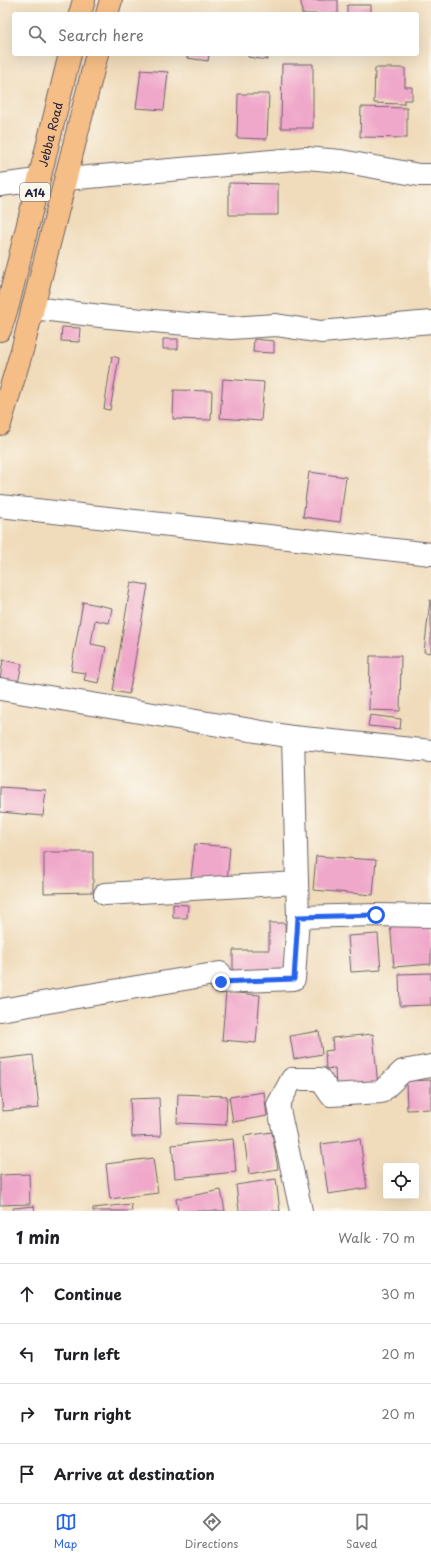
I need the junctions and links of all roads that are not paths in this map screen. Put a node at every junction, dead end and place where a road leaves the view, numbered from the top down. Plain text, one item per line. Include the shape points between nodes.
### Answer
1 (84, 0) edge
2 (111, 0) edge
3 (81, 12) edge
4 (108, 12) edge
5 (69, 56) edge
6 (97, 56) edge
7 (431, 175) edge
8 (66, 179) junction
9 (38, 180) junction
10 (0, 185) edge
11 (33, 308) junction
12 (431, 322) edge
13 (0, 330) edge
14 (0, 424) edge
15 (0, 506) edge
16 (431, 554) edge
17 (0, 689) edge
18 (293, 737) junction
19 (431, 751) edge
20 (297, 883) junction
21 (106, 894) dead end
22 (431, 916) edge
23 (298, 917) junction
24 (0, 1010) edge
25 (431, 1066) edge
26 (301, 1211) edge

1 - 3 highway
2 - 4 highway
5 - 9 highway, Jebba Road / A14
6 - 8 highway
7 - 8 street via 306,158
8 - 11 highway
9 - 10 street
9 - 13 highway, Jebba Road / A14
11 - 12 street via 231,328 276,325 321,332
11 - 14 highway
15 - 16 street
17 - 18 street
18 - 19 street
18 - 20 street
20 - 21 street
20 - 23 street
22 - 23 street
23 - 24 street via 294,979 221,982 220,973
25 - 26 street via 403,1071 381,1092 331,1095 320,1079 292,1080 278,1104

